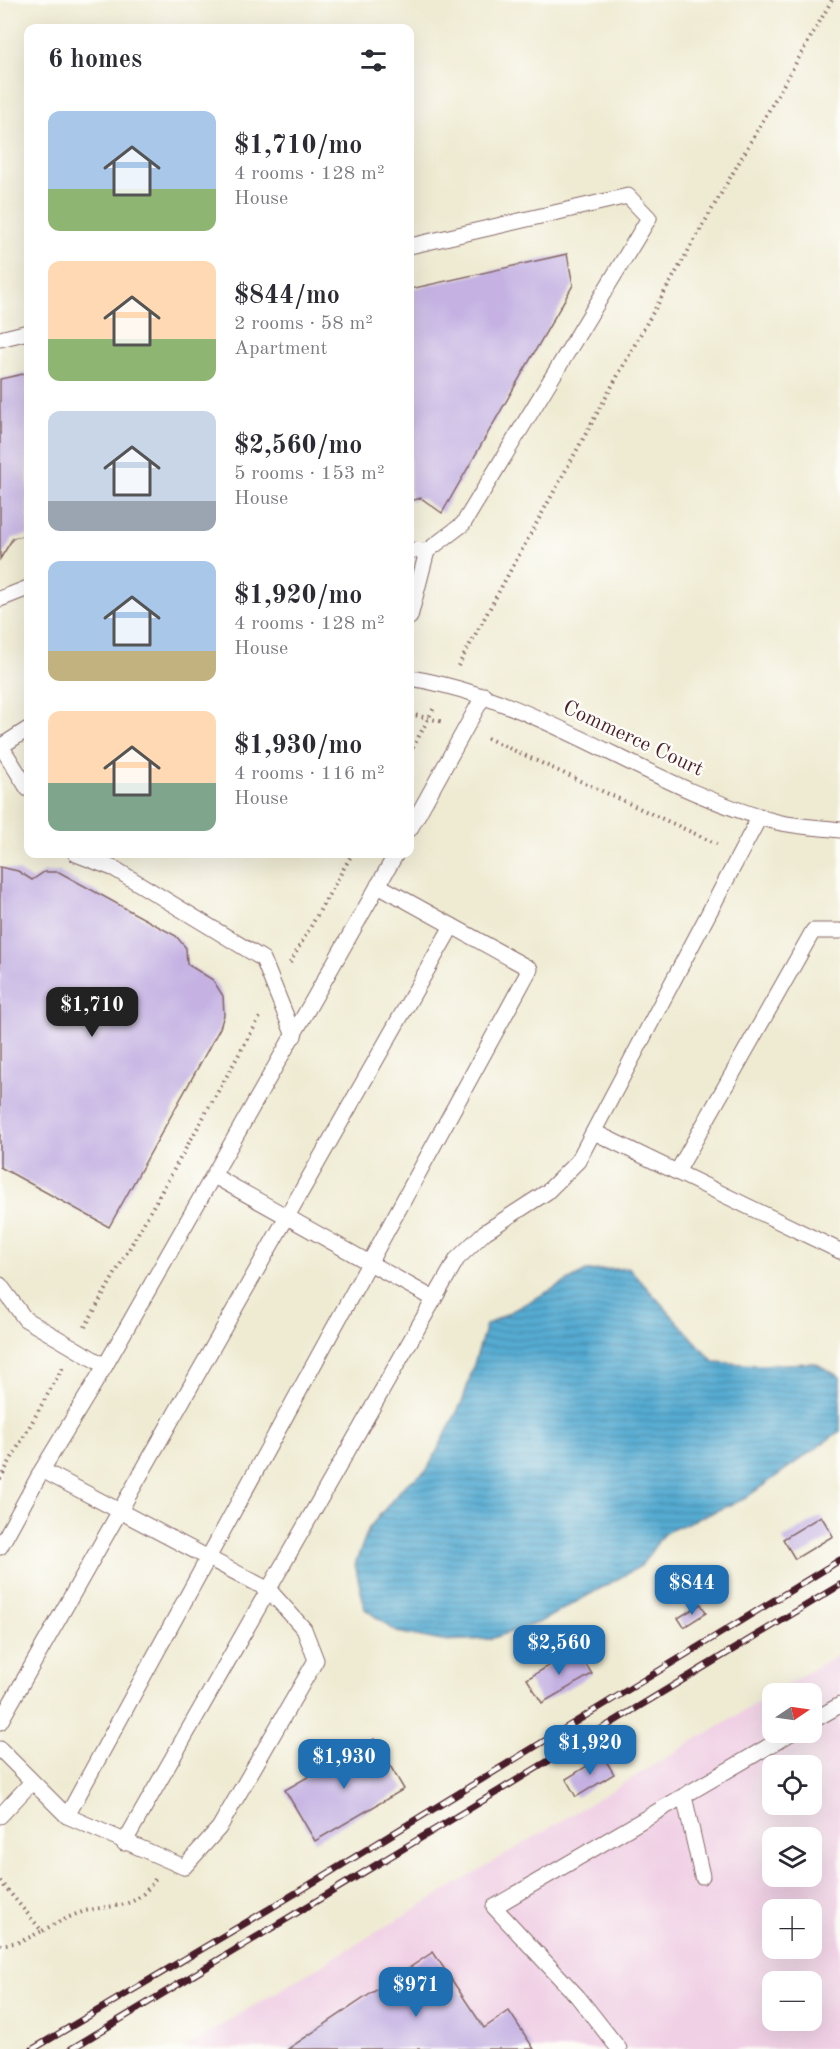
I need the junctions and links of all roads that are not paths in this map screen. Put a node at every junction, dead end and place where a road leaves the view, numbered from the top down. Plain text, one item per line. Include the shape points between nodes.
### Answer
1 (414, 245) edge
2 (24, 333) edge
3 (0, 339) edge
4 (414, 550) edge
5 (427, 551) junction
6 (24, 590) edge
7 (0, 599) edge
8 (414, 601) edge
9 (414, 679) edge
10 (484, 695) junction
11 (24, 732) edge
12 (1, 746) edge
13 (24, 783) edge
14 (760, 816) junction
15 (414, 822) edge
16 (840, 830) edge
17 (86, 858) edge
18 (394, 858) edge
19 (378, 885) junction
20 (452, 926) junction
21 (840, 931) edge
22 (294, 1036) junction
23 (594, 1132) junction
24 (676, 1172) junction
25 (214, 1176) junction
26 (287, 1217) junction
27 (840, 1251) edge
28 (370, 1263) junction
29 (0, 1285) edge
30 (434, 1299) junction
31 (105, 1366) junction
32 (42, 1470) junction
33 (120, 1511) junction
34 (0, 1547) edge
35 (208, 1558) junction
36 (269, 1590) junction
37 (840, 1705) edge
38 (822, 1716) edge
39 (0, 1722) edge
40 (774, 1743) edge
41 (0, 1749) edge
42 (32, 1782) junction
43 (684, 1796) junction
44 (0, 1816) edge
45 (67, 1816) junction
46 (124, 1843) junction
47 (702, 1876) dead end
48 (619, 2049) edge

1 - 5 lane via 627,196 649,218 463,524
2 - 3 lane
4 - 5 lane
5 - 8 lane
6 - 7 lane
9 - 10 lane, Commerce Court
10 - 14 lane, Commerce Court via 723,804
10 - 15 lane
11 - 12 lane
12 - 13 lane
14 - 16 lane, Commerce Court
14 - 23 lane
17 - 22 lane via 115,869 263,959
18 - 19 lane
19 - 20 lane
19 - 22 lane
20 - 26 lane
20 - 28 lane via 530,969
21 - 24 lane via 813,931
22 - 25 lane
23 - 24 lane
23 - 30 lane via 578,1161 547,1192 485,1232 457,1259
24 - 27 lane
25 - 26 lane
25 - 31 lane
26 - 28 lane
26 - 33 lane
28 - 30 lane
28 - 35 lane
29 - 31 lane via 25,1319
30 - 36 lane
31 - 32 lane
32 - 33 lane
32 - 34 lane
33 - 35 lane
33 - 39 lane
35 - 36 lane
35 - 45 lane
36 - 46 lane
36 - 46 lane via 304,1629 316,1660 219,1828 184,1867
37 - 38 lane
40 - 43 lane
41 - 42 lane
42 - 44 lane
42 - 45 lane
43 - 47 lane
43 - 48 lane via 494,1907 578,1997
45 - 46 lane

